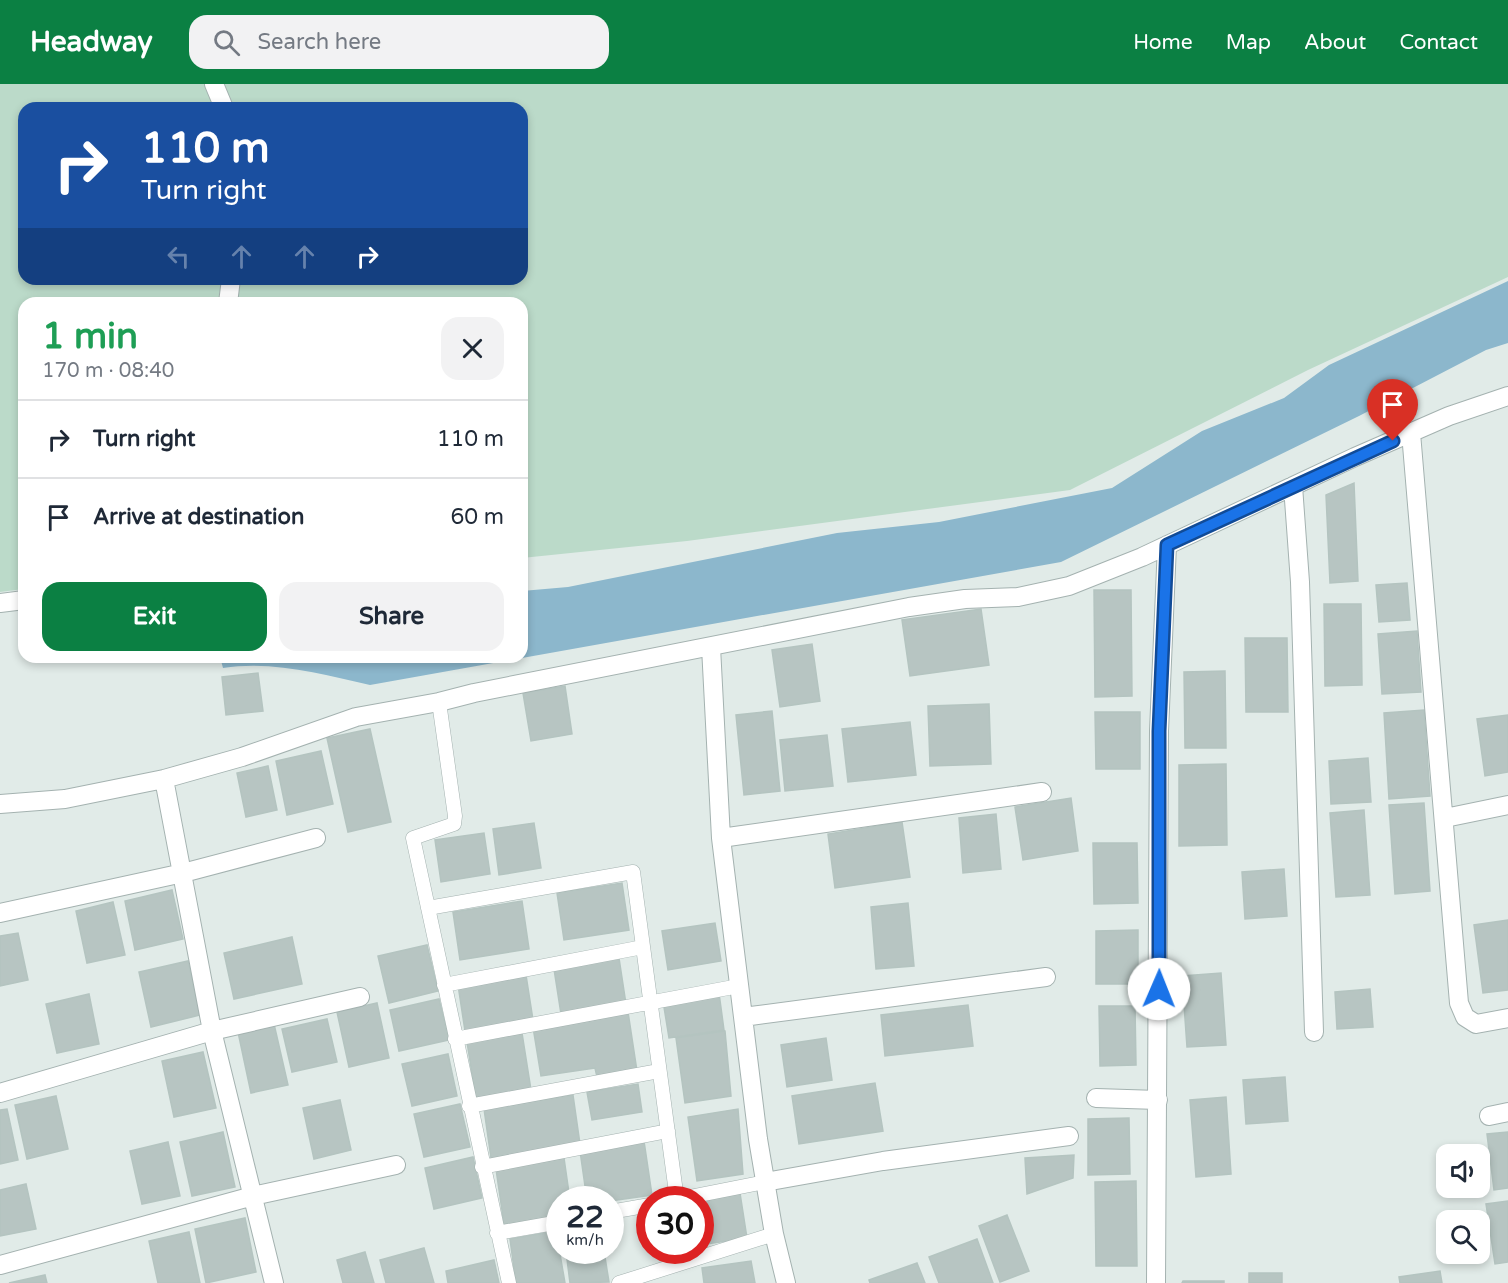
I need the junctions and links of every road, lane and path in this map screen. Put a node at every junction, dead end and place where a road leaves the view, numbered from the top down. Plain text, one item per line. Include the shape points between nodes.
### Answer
1 (214, 84) edge
2 (222, 102) edge
3 (1508, 396) edge
4 (1411, 433) junction
5 (1293, 486) junction
6 (1167, 545) junction
7 (18, 601) edge
8 (0, 603) edge
9 (711, 647) junction
10 (439, 702) junction
11 (164, 779) junction
12 (1042, 792) dead end
13 (0, 804) edge
14 (1508, 806) edge
15 (1445, 818) junction
16 (316, 838) dead end
17 (721, 838) junction
18 (183, 873) junction
19 (428, 908) junction
20 (0, 913) edge
21 (643, 947) junction
22 (1046, 977) dead end
23 (444, 984) junction
24 (739, 986) junction
25 (360, 997) dead end
26 (650, 1002) junction
27 (743, 1017) junction
28 (1508, 1018) edge
29 (212, 1031) junction
30 (1314, 1032) dead end
31 (455, 1039) junction
32 (659, 1071) junction
33 (0, 1093) edge
34 (1096, 1098) dead end
35 (1158, 1100) junction
36 (469, 1106) junction
37 (1508, 1112) edge
38 (1489, 1116) dead end
39 (668, 1131) junction
40 (1070, 1136) dead end
41 (396, 1165) dead end
42 (482, 1167) junction
43 (765, 1182) junction
44 (674, 1186) edge
45 (714, 1192) edge
46 (253, 1196) junction
47 (546, 1224) edge
48 (497, 1233) junction
49 (774, 1234) junction
50 (714, 1249) edge
51 (664, 1264) edge
52 (0, 1265) edge
53 (274, 1283) edge
54 (508, 1283) edge
55 (619, 1283) edge
56 (786, 1283) edge
57 (1156, 1283) edge

1 - 2 street
3 - 4 street
4 - 5 street
4 - 15 street
5 - 6 street
5 - 30 street via 1300,582
6 - 9 street via 1069,586 1018,597 909,607
6 - 35 street via 1159,731
7 - 8 street
9 - 10 street
9 - 17 street
10 - 11 street via 356,717 242,757
10 - 19 lane via 455,816 454,824 446,829 413,838
11 - 13 street via 65,799
11 - 18 street
12 - 17 street
14 - 15 street
15 - 28 street via 1459,1003 1465,1017 1476,1024
16 - 18 street
17 - 24 street
18 - 20 street
18 - 29 street
19 - 21 lane via 633,872
19 - 23 lane
21 - 23 lane
21 - 26 lane
22 - 27 street
23 - 31 lane
24 - 26 lane
24 - 27 street
25 - 29 street
26 - 31 lane
26 - 32 lane
27 - 43 street
29 - 33 street
29 - 46 street
31 - 36 lane
32 - 36 lane
32 - 39 lane
34 - 35 street
35 - 57 street
36 - 42 lane
37 - 38 street
39 - 42 lane
39 - 44 lane
40 - 43 street via 883,1161
41 - 46 street
42 - 48 lane
43 - 45 lane
43 - 49 street
46 - 52 street
46 - 53 street
47 - 48 lane
48 - 54 lane
49 - 50 lane
49 - 56 street
51 - 55 lane

